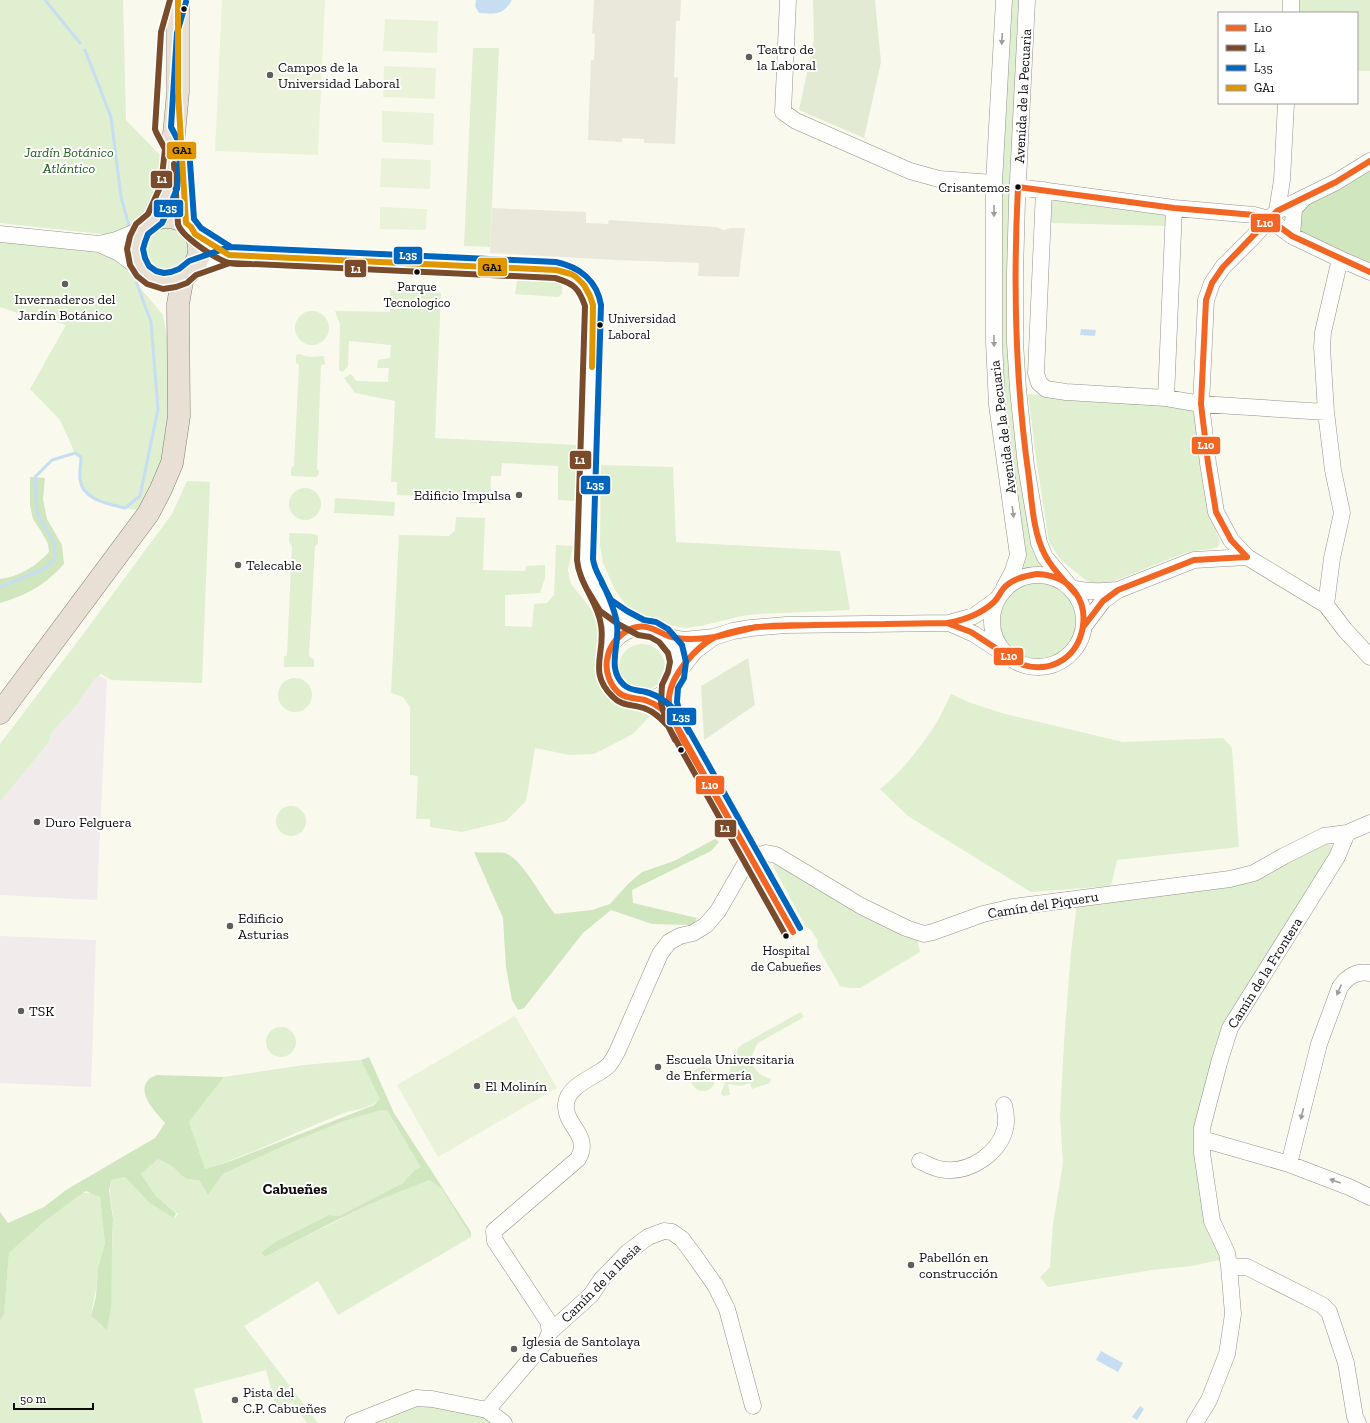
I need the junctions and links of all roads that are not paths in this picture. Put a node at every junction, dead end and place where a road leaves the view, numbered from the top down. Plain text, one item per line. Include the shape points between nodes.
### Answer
1 (178, 0) edge
2 (788, 0) edge
3 (1004, 0) edge
4 (1027, 0) edge
5 (1291, 0) edge
6 (1291, 12) edge
7 (178, 92) junction
8 (1286, 104) edge
9 (1370, 161) edge
10 (1282, 180) junction
11 (994, 183) junction
12 (1018, 186) junction
13 (1044, 190) junction
14 (1303, 199) junction
15 (1174, 208) junction
16 (1273, 215) junction
17 (149, 224) junction
18 (191, 229) junction
19 (0, 234) edge
20 (1292, 236) junction
21 (99, 244) junction
22 (228, 255) junction
23 (1340, 259) junction
24 (188, 272) junction
25 (1370, 272) edge
26 (148, 274) junction
27 (177, 339) junction
28 (1166, 398) junction
29 (1201, 404) junction
30 (1326, 412) junction
31 (1247, 557) junction
32 (1071, 588) junction
33 (1118, 590) junction
34 (1000, 594) junction
35 (605, 605) junction
36 (1326, 606) junction
37 (949, 623) junction
38 (1084, 626) junction
39 (642, 628) junction
40 (664, 636) junction
41 (714, 637) junction
42 (1006, 655) junction
43 (606, 656) junction
44 (1370, 657) edge
45 (673, 681) junction
46 (647, 700) junction
47 (0, 714) edge
48 (674, 721) junction
49 (1370, 823) edge
50 (1347, 833) junction
51 (751, 858) junction
52 (1370, 973) edge
53 (1004, 1105) dead end
54 (1202, 1139) junction
55 (920, 1161) dead end
56 (1289, 1164) junction
57 (1370, 1197) edge
58 (1229, 1266) junction
59 (550, 1332) junction
60 (753, 1406) dead end
61 (488, 1410) junction
62 (353, 1423) edge
63 (504, 1423) edge
64 (1195, 1423) edge
65 (1358, 1423) edge

1 - 7 highway
2 - 11 street via 783,112 796,121 910,171 939,179
3 -> 11 street, Avenida de la Pecuaria
4 - 12 street, Avenida de la Pecuaria
5 - 6 street
7 - 17 highway via 169,187
7 - 18 highway
8 - 10 street
9 - 14 street
10 - 14 street via 1294,197
10 - 16 street
11 -> 34 street, Avenida de la Pecuaria via 994,342 997,405 1018,555 1013,571
12 - 13 street
12 - 32 street, Avenida de la Pecuaria via 1016,342 1026,466 1039,543 1045,557
13 - 15 street
13 - 28 street via 1036,373 1039,383 1046,389 1066,392
14 - 16 street
14 - 20 street via 1294,209
15 - 16 street
15 - 28 street
16 - 20 street
16 - 29 street via 1223,267 1212,283 1206,300
17 - 18 highway via 172,218
17 - 21 street via 116,240
17 - 26 highway via 137,239 135,249 137,261
18 - 22 street
18 - 24 highway via 198,242 199,251
19 - 21 street
20 - 23 street
21 - 26 street via 119,253
22 - 24 street
22 - 35 street via 556,270 571,274 584,285 593,306 585,540 587,570
23 - 25 street
23 - 30 street via 1323,332 1322,360
24 - 26 highway via 173,280 163,281
24 - 27 highway via 178,304
26 - 27 highway via 169,305
27 - 47 highway via 179,416 172,462 162,489 148,514
28 - 29 street
29 - 30 street
29 - 31 street via 1216,512 1231,540
30 - 36 street via 1333,470 1342,513 1332,558
31 - 33 street via 1194,560
31 - 36 street
32 - 33 street via 1086,592
32 - 34 street via 1058,578 1046,574 1031,574 1019,577
32 - 38 street via 1083,608
33 - 38 street via 1103,601
34 - 37 street via 974,616
34 - 42 street via 992,615 991,627 993,637
35 - 39 street
35 - 43 street via 610,630
36 - 44 street
37 - 41 street via 786,625 733,631
37 - 42 street via 974,634
38 - 42 street via 1075,649 1065,659 1050,666 1028,667
39 - 40 street via 653,629
39 - 43 street via 628,630 620,635 614,640
40 - 41 street via 684,640
40 - 45 street via 675,649 678,662
41 - 45 street via 695,651
43 - 46 street via 607,675 616,689 626,697
45 - 46 street via 660,696
45 - 48 street via 669,703
46 - 48 street via 660,706
48 - 51 street
49 - 50 street, Camín del Piqueru
50 - 51 street, Camín del Piqueru via 1324,836 1254,873 1230,879 1013,907 983,914 924,934 910,930 861,906 776,855 766,853
50 - 54 street, Camín de la Frontera via 1337,857 1230,1028 1202,1128
51 - 59 street via 718,911 706,925 669,942 660,954 617,1052 608,1065 577,1086 570,1095 566,1104 568,1115 582,1142 582,1152 578,1159 494,1232 495,1241 548,1321
52 -> 56 street via 1351,975 1340,987 1319,1044
53 - 55 street via 1005,1129 994,1150 983,1159 971,1166 946,1170
54 - 56 street
54 - 58 street, Camín de la Frontera via 1212,1221
57 -> 56 street via 1349,1186
58 - 64 street, Camín de la Frontera via 1233,1314 1226,1354 1208,1400
58 - 65 street via 1247,1267 1322,1305 1328,1312 1346,1363
59 - 60 street, Camín de la Ilesia via 591,1295 601,1280 628,1252 648,1237 664,1231 672,1232 682,1239 696,1258 715,1285 727,1309
59 - 61 street via 546,1342
61 - 62 street via 416,1398
61 - 63 street

